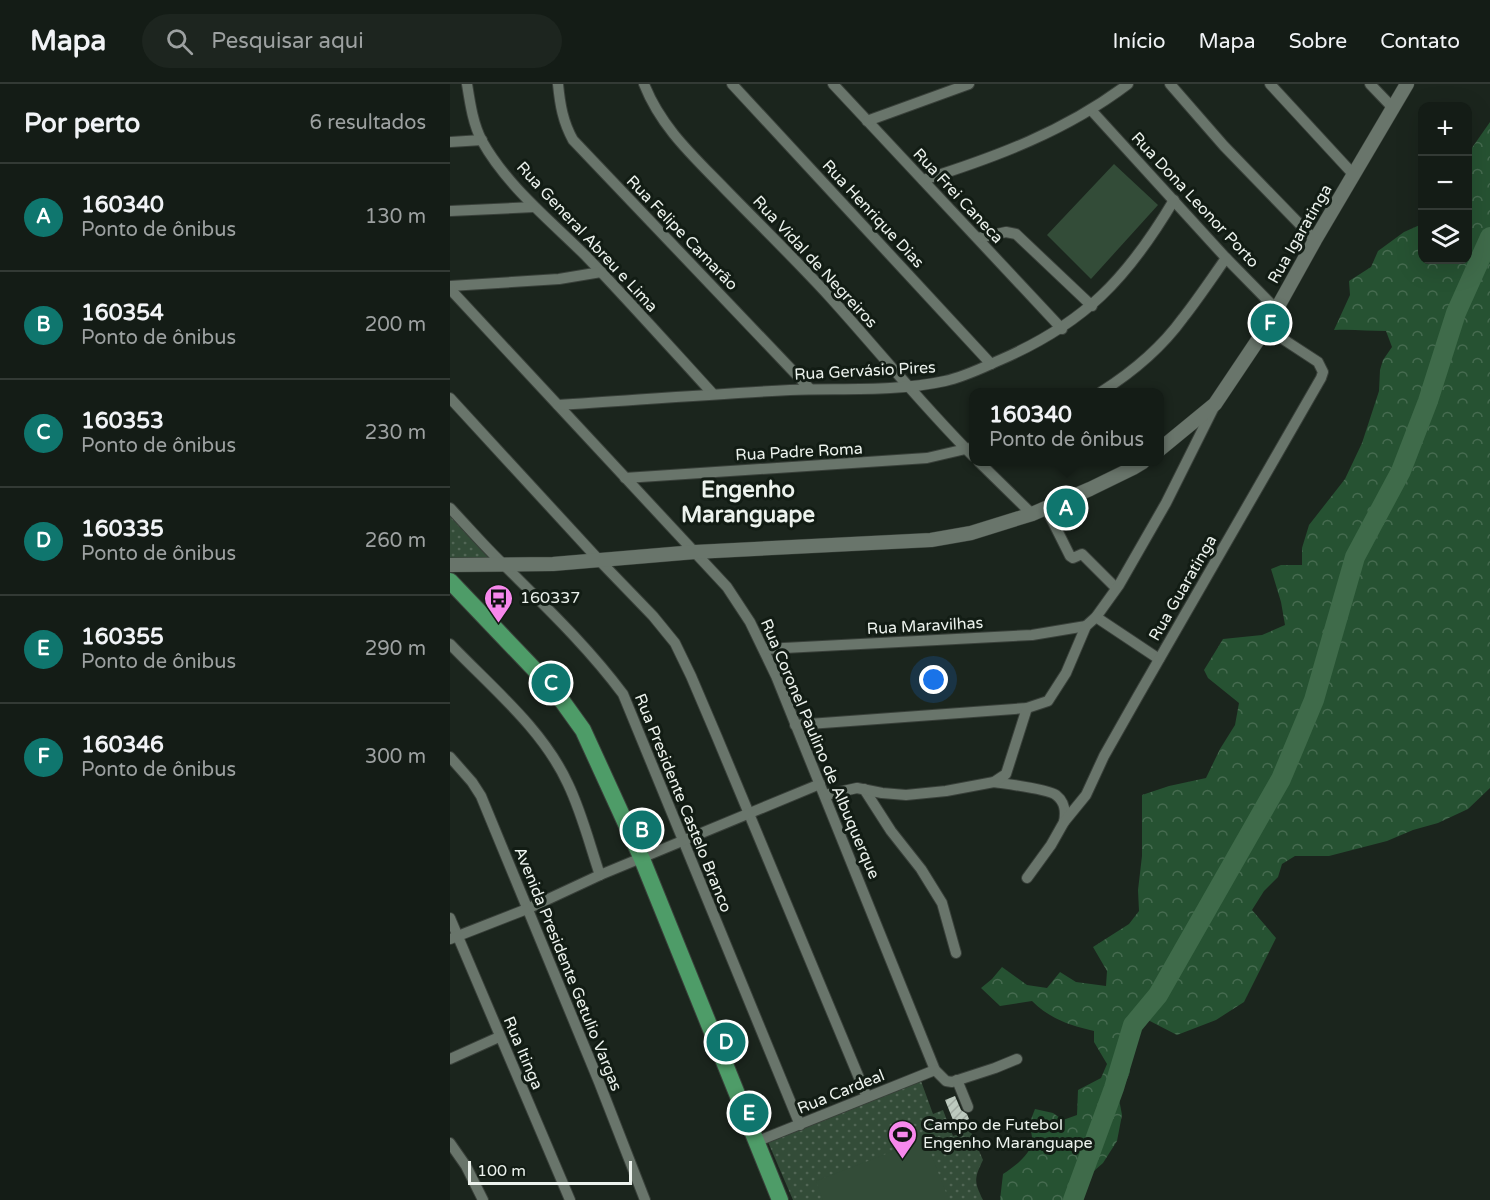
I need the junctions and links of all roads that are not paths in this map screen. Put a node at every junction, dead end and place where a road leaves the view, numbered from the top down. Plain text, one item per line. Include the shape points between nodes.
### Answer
1 (466, 84) edge
2 (558, 84) edge
3 (644, 84) edge
4 (732, 84) edge
5 (833, 84) edge
6 (969, 84) edge
7 (1128, 84) edge
8 (1170, 84) edge
9 (1270, 84) edge
10 (1370, 84) edge
11 (1407, 84) edge
12 (1393, 108) junction
13 (1092, 111) junction
14 (867, 121) junction
15 (482, 140) junction
16 (450, 141) edge
17 (1353, 174) junction
18 (923, 180) junction
19 (1174, 200) junction
20 (534, 207) junction
21 (450, 211) edge
22 (978, 238) junction
23 (1315, 240) junction
24 (1226, 258) junction
25 (601, 272) junction
26 (450, 288) edge
27 (1092, 306) junction
28 (1276, 309) junction
29 (1266, 328) junction
30 (1062, 329) junction
31 (991, 364) junction
32 (908, 387) junction
33 (1108, 388) edge
34 (810, 389) junction
35 (713, 394) junction
36 (450, 398) edge
37 (1215, 404) junction
38 (558, 405) junction
39 (1164, 446) edge
40 (969, 449) edge
41 (969, 451) edge
42 (983, 466) edge
43 (1135, 466) edge
44 (625, 478) junction
45 (450, 508) edge
46 (1046, 508) junction
47 (1032, 514) junction
48 (695, 552) junction
49 (598, 559) junction
50 (503, 564) junction
51 (450, 565) edge
52 (450, 581) edge
53 (1116, 588) junction
54 (1096, 616) junction
55 (1086, 626) junction
56 (450, 644) edge
57 (765, 649) junction
58 (1159, 659) junction
59 (1027, 708) junction
60 (795, 725) junction
61 (450, 757) edge
62 (994, 782) junction
63 (864, 789) junction
64 (822, 790) junction
65 (748, 814) junction
66 (1064, 822) junction
67 (682, 842) junction
68 (642, 859) junction
69 (600, 876) junction
70 (1027, 878) dead end
71 (526, 909) junction
72 (450, 918) edge
73 (454, 938) edge
74 (956, 953) dead end
75 (499, 1037) junction
76 (450, 1059) edge
77 (1017, 1059) dead end
78 (935, 1070) junction
79 (957, 1080) junction
80 (867, 1097) junction
81 (968, 1107) dead end
82 (800, 1125) junction
83 (758, 1141) junction
84 (450, 1143) edge
85 (777, 1199) edge
86 (483, 1200) edge
87 (570, 1200) edge
88 (645, 1200) edge

1 - 15 street, Rua General Abreu e Lima
2 - 34 street, Rua Felipe Camarão via 562,115 573,140
3 - 32 street, Rua Vidal de Negreiros via 652,105 690,153 829,296
4 - 31 street, Rua Henrique Dias
5 - 14 street, Rua Frei Caneca
6 - 14 street
7 - 13 street
8 - 23 street
9 - 17 street
10 - 12 street
11 - 12 street, Rua Igaratinga
12 - 17 street, Rua Igaratinga
13 - 18 street via 1014,149
13 - 19 street, Rua Dona Leonor Porto
14 - 18 street, Rua Frei Caneca
15 - 16 street
15 - 20 street, Rua General Abreu e Lima
17 - 23 street, Rua Igaratinga
18 - 22 street, Rua Frei Caneca
19 - 24 street, Rua Dona Leonor Porto
19 - 27 street, Rua Gervásio Pires via 1116,283
20 - 21 street
20 - 25 street, Rua General Abreu e Lima
22 - 27 street via 1006,232 1016,234
22 - 30 street, Rua Frei Caneca
23 - 28 street, Rua Igaratinga
24 - 28 street, Rua Dona Leonor Porto
24 - 33 street via 1182,320
25 - 26 street
25 - 35 street, Rua General Abreu e Lima
26 - 38 street, Rua Coronel Paulino de Albuquerque
27 - 30 street, Rua Gervásio Pires
28 - 29 street, Rua Igaratinga
29 - 37 street, Rua Igaratinga
29 - 58 street, Rua Guaratinga via 1318,362 1323,372
30 - 31 street, Rua Gervásio Pires
31 - 32 street, Rua Gervásio Pires via 946,381
32 - 34 street, Rua Gervásio Pires
32 - 40 street, Rua Vidal de Negreiros
34 - 35 street, Rua Gervásio Pires
35 - 38 street, Rua Gervásio Pires
36 - 49 street
37 - 39 street
37 - 53 street, Rua Igaratinga via 1166,503
38 - 44 street, Rua Coronel Paulino de Albuquerque
41 - 44 street, Rua Padre Roma via 872,463
42 - 47 street
43 - 46 street
44 - 48 street, Rua Coronel Paulino de Albuquerque
45 - 50 street, Rua Presidente Castelo Branco
46 - 47 street
46 - 53 street via 1071,556 1082,554
47 - 48 street via 971,533 931,540
48 - 49 street
48 - 57 street, Rua Coronel Paulino de Albuquerque via 727,587
49 - 50 street
49 - 65 street via 675,643
50 - 51 street
50 - 67 street, Rua Presidente Castelo Branco via 561,621 623,694
52 - 68 main road via 570,711 594,752
53 - 54 street, Rua Igaratinga
54 - 55 street, Rua Igaratinga
54 - 58 street
55 - 57 street, Rua Maravilhas via 1032,635
55 - 59 street, Rua Igaratinga via 1058,689 1048,701
56 - 69 street via 527,724 559,766
57 - 60 street, Rua Coronel Paulino de Albuquerque
58 - 66 street, Rua Guaratinga via 1086,795
59 - 60 street
59 - 62 street via 1006,774
60 - 64 street, Rua Coronel Paulino de Albuquerque
61 - 71 street, Avenida Presidente Getulio Vargas via 481,796
62 - 63 street via 906,795
62 - 66 street via 1054,793 1063,803
63 - 64 street
63 - 74 street via 942,903
64 - 65 street
64 - 78 street, Rua Coronel Paulino de Albuquerque
65 - 67 street
65 - 80 street
66 - 70 street, Rua Guaratinga
67 - 68 street
67 - 82 street, Rua Presidente Castelo Branco
68 - 69 street
68 - 83 main road
69 - 71 street
71 - 73 street
71 - 88 street, Avenida Presidente Getulio Vargas
72 - 73 street, Rua Itinga
73 - 75 street, Rua Itinga
75 - 76 street
75 - 87 street, Rua Itinga
77 - 79 street
78 - 79 street via 946,1081
78 - 80 street, Rua Cardeal
79 - 81 street
80 - 82 street, Rua Cardeal
82 - 83 street, Rua Cardeal
83 - 85 main road
84 - 86 street

